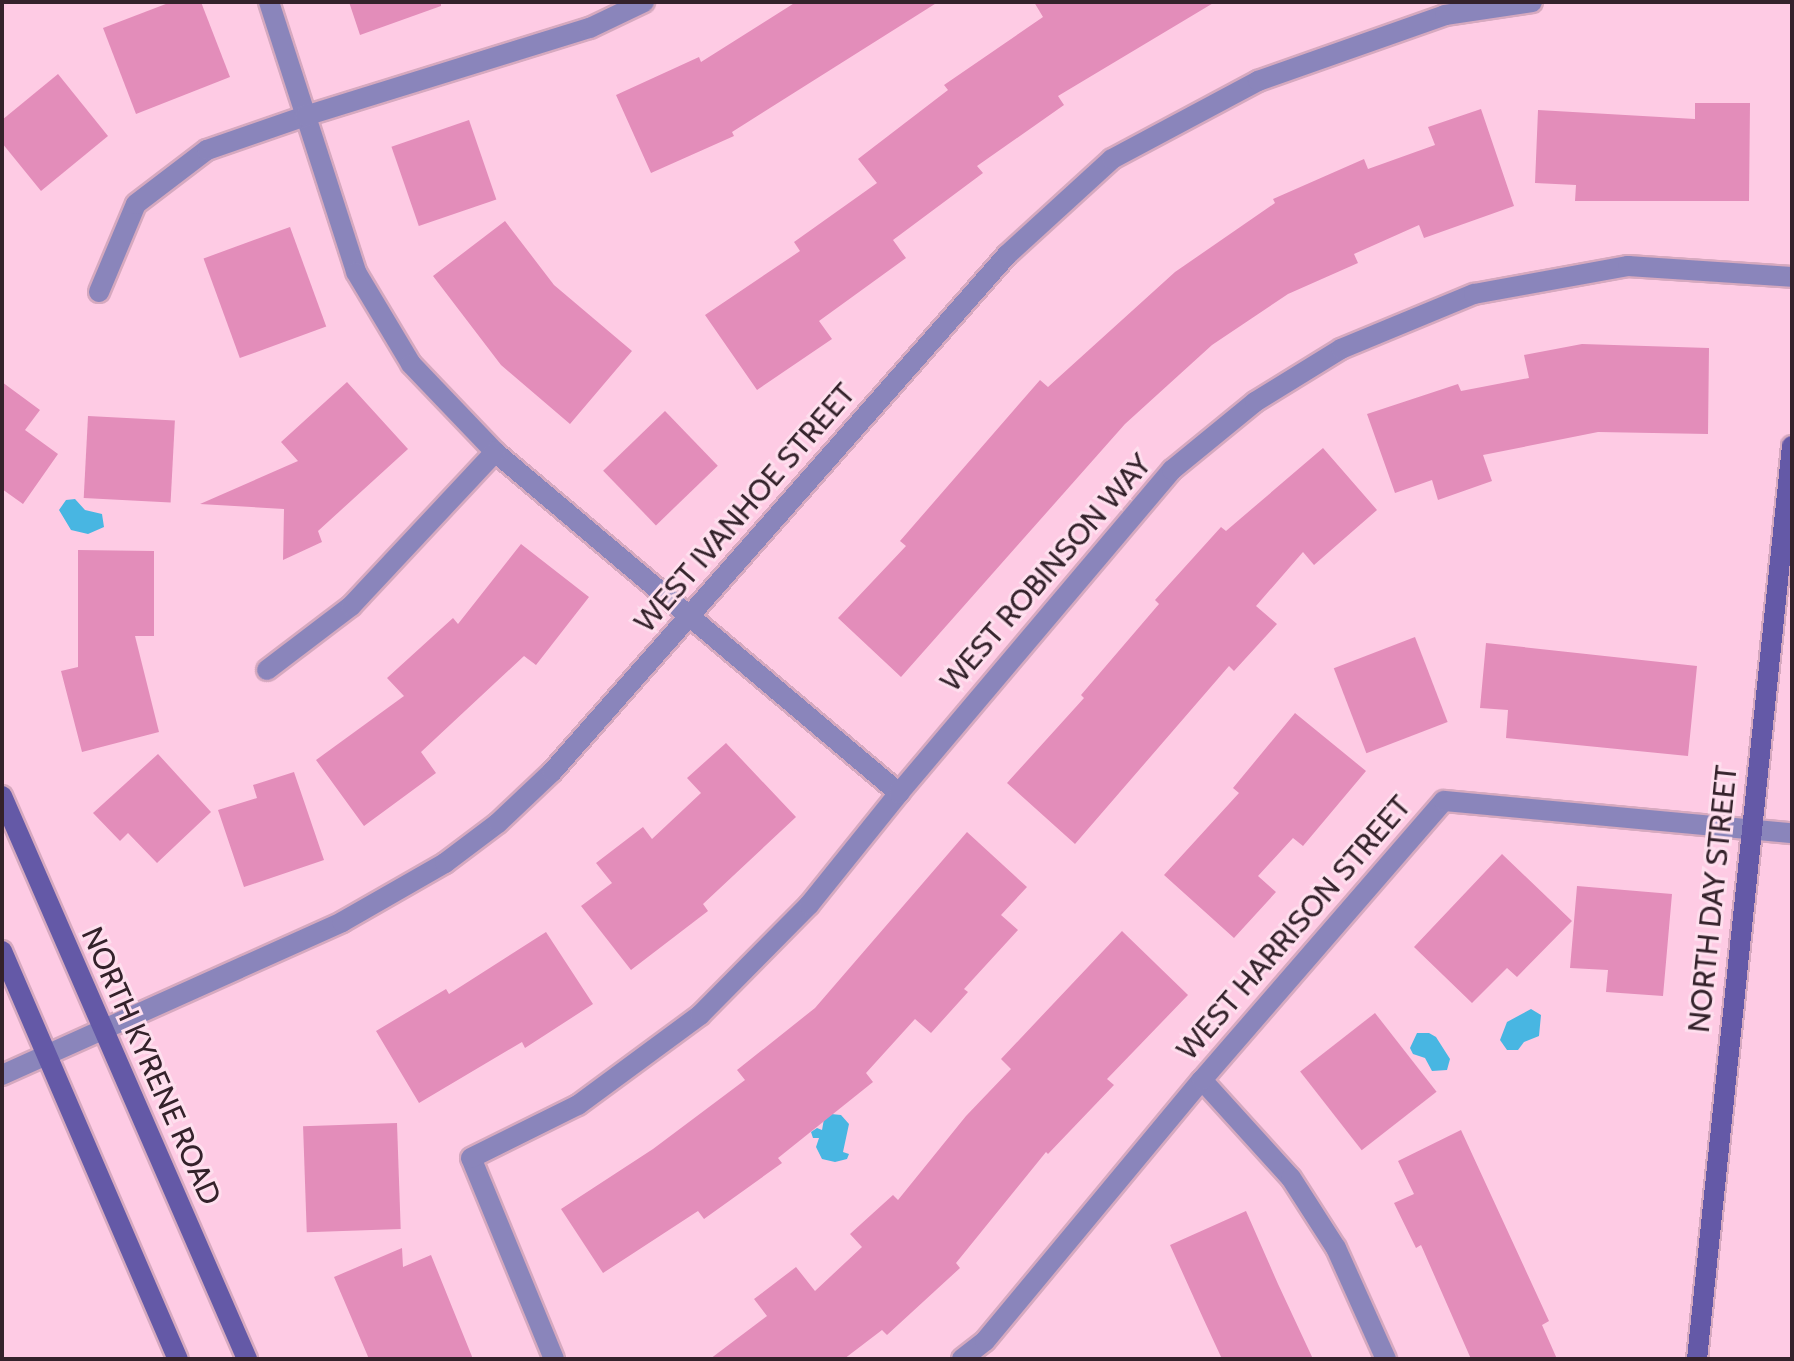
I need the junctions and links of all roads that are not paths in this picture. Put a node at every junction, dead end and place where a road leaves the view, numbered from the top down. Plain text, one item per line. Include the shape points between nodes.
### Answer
1 (269, 2) edge
2 (644, 2) edge
3 (1532, 2) edge
4 (305, 116) junction
5 (1792, 277) edge
6 (99, 292) dead end
7 (1792, 446) edge
8 (495, 452) junction
9 (690, 617) junction
10 (267, 670) dead end
11 (899, 793) junction
12 (2, 796) edge
13 (1750, 829) junction
14 (1792, 833) edge
15 (2, 951) edge
16 (103, 1031) junction
17 (47, 1055) junction
18 (2, 1075) edge
19 (1202, 1080) junction
20 (178, 1359) edge
21 (247, 1359) edge
22 (554, 1359) edge
23 (962, 1359) edge
24 (1386, 1359) edge
25 (1697, 1359) edge

1 - 4 street
2 - 4 street via 590,28
3 - 9 street, WEST IVANHOE STREET via 1445,15 1258,81 1112,159 1007,255
4 - 6 street via 207,150 136,204
4 - 8 street via 356,272 411,364
5 - 11 street, WEST ROBINSON WAY via 1628,266 1474,294 1341,349 1255,402 1172,470
7 - 13 main road, NORTH DAY STREET
8 - 9 street
8 - 10 street via 351,606
9 - 11 street
9 - 16 street, WEST IVANHOE STREET via 552,772 445,863 342,922
11 - 22 street, WEST ROBINSON WAY via 809,905 700,1015 578,1105 471,1158
12 - 16 main road, NORTH KYRENE ROAD
13 - 14 street, WEST HARRISON STREET
13 - 19 street, WEST HARRISON STREET via 1444,801
13 - 25 main road, NORTH DAY STREET
15 - 17 main road
16 - 17 street, WEST IVANHOE STREET
16 - 21 main road, NORTH KYRENE ROAD
17 - 18 street, WEST IVANHOE STREET
17 - 20 main road
19 - 23 street, WEST HARRISON STREET via 985,1341
19 - 24 street via 1291,1178 1336,1248

